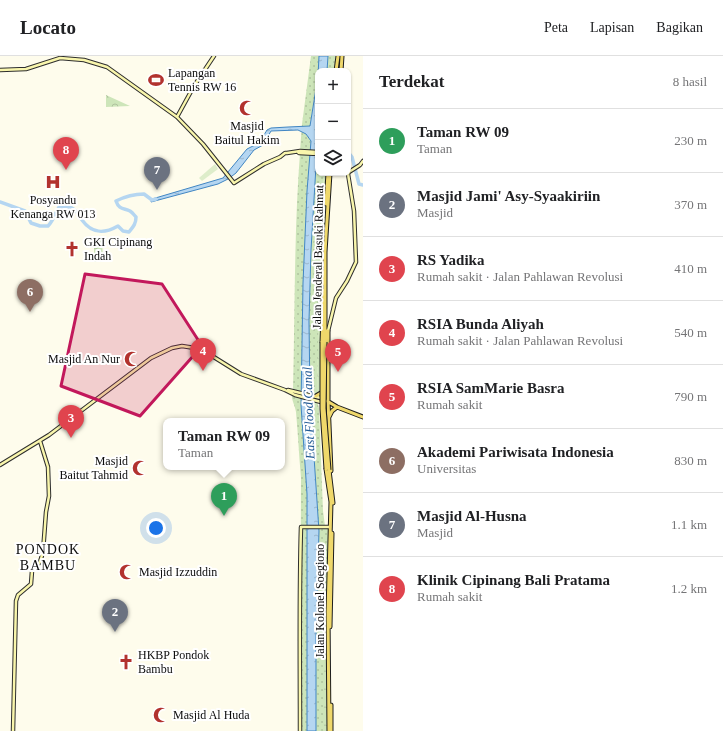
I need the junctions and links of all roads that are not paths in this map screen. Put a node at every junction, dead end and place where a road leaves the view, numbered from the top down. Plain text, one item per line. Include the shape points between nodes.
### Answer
1 (214, 56) edge
2 (338, 56) edge
3 (342, 56) edge
4 (336, 68) edge
5 (340, 68) edge
6 (0, 70) edge
7 (176, 116) junction
8 (315, 153) edge
9 (363, 161) edge
10 (329, 176) edge
11 (329, 176) edge
12 (326, 312) junction
13 (332, 313) junction
14 (326, 331) junction
15 (328, 376) junction
16 (321, 385) junction
17 (286, 390) junction
18 (321, 392) junction
19 (315, 396) junction
20 (328, 396) junction
21 (321, 398) junction
22 (326, 403) junction
23 (337, 408) junction
24 (322, 417) junction
25 (363, 417) edge
26 (329, 420) junction
27 (40, 441) junction
28 (0, 465) edge
29 (327, 470) junction
30 (330, 479) junction
31 (330, 527) junction
32 (13, 731) edge
33 (300, 731) edge
34 (330, 731) edge

1 - 7 street
2 - 4 main road
3 - 5 main road
6 - 7 street via 26,69 60,58 90,62 111,69
7 - 8 street via 203,144 234,183 285,153
9 - 13 street via 350,170 348,176 354,211 356,262 336,298
10 - 12 main road, Jalan Jenderal Basuki Rahmat
11 - 14 main road, Jalan Jenderal Basuki Rahmat via 324,238
12 - 13 main road
12 - 14 main road, Jalan Jenderal Basuki Rahmat
13 - 14 street
14 - 15 main road, Jalan Jenderal Basuki Rahmat
14 - 16 main road, Jalan Jenderal Basuki Rahmat
14 - 29 main road, Jalan Jenderal Basuki Rahmat, bridge via 322,409
15 - 16 main road via 326,387
15 - 20 main road, Jalan Jenderal Basuki Rahmat
16 - 18 main road, Jalan Jenderal Basuki Rahmat
17 - 19 street
17 - 22 street
17 - 27 street via 240,374 201,349 182,346 172,348 136,368
18 - 19 main road
18 - 21 main road, Jalan Jenderal Basuki Rahmat
19 - 21 street
20 - 22 main road, Jalan Jenderal Basuki Rahmat
20 - 23 main road
21 - 22 main road
21 - 22 main road, Jalan Kolonel Soegiono
22 - 23 main road
22 - 24 main road, Jalan Kolonel Soegiono
22 - 26 main road, Jalan Kolonel Soegiono
23 - 25 main road
23 - 26 main road via 332,411
24 - 26 main road via 326,414
24 - 29 main road, Jalan Kolonel Soegiono via 323,454
26 - 30 main road, Jalan Kolonel Soegiono
27 - 28 street
27 - 32 street via 48,467 48,498 41,559 33,570 31,584 18,595 16,601
29 - 30 main road, Jalan Kolonel Soegiono
29 - 31 main road, Jalan Kolonel Soegiono via 331,502
30 - 34 main road, Jalan Kolonel Soegiono via 333,501
31 - 33 street via 301,527
31 - 34 main road, Jalan Kolonel Soegiono

